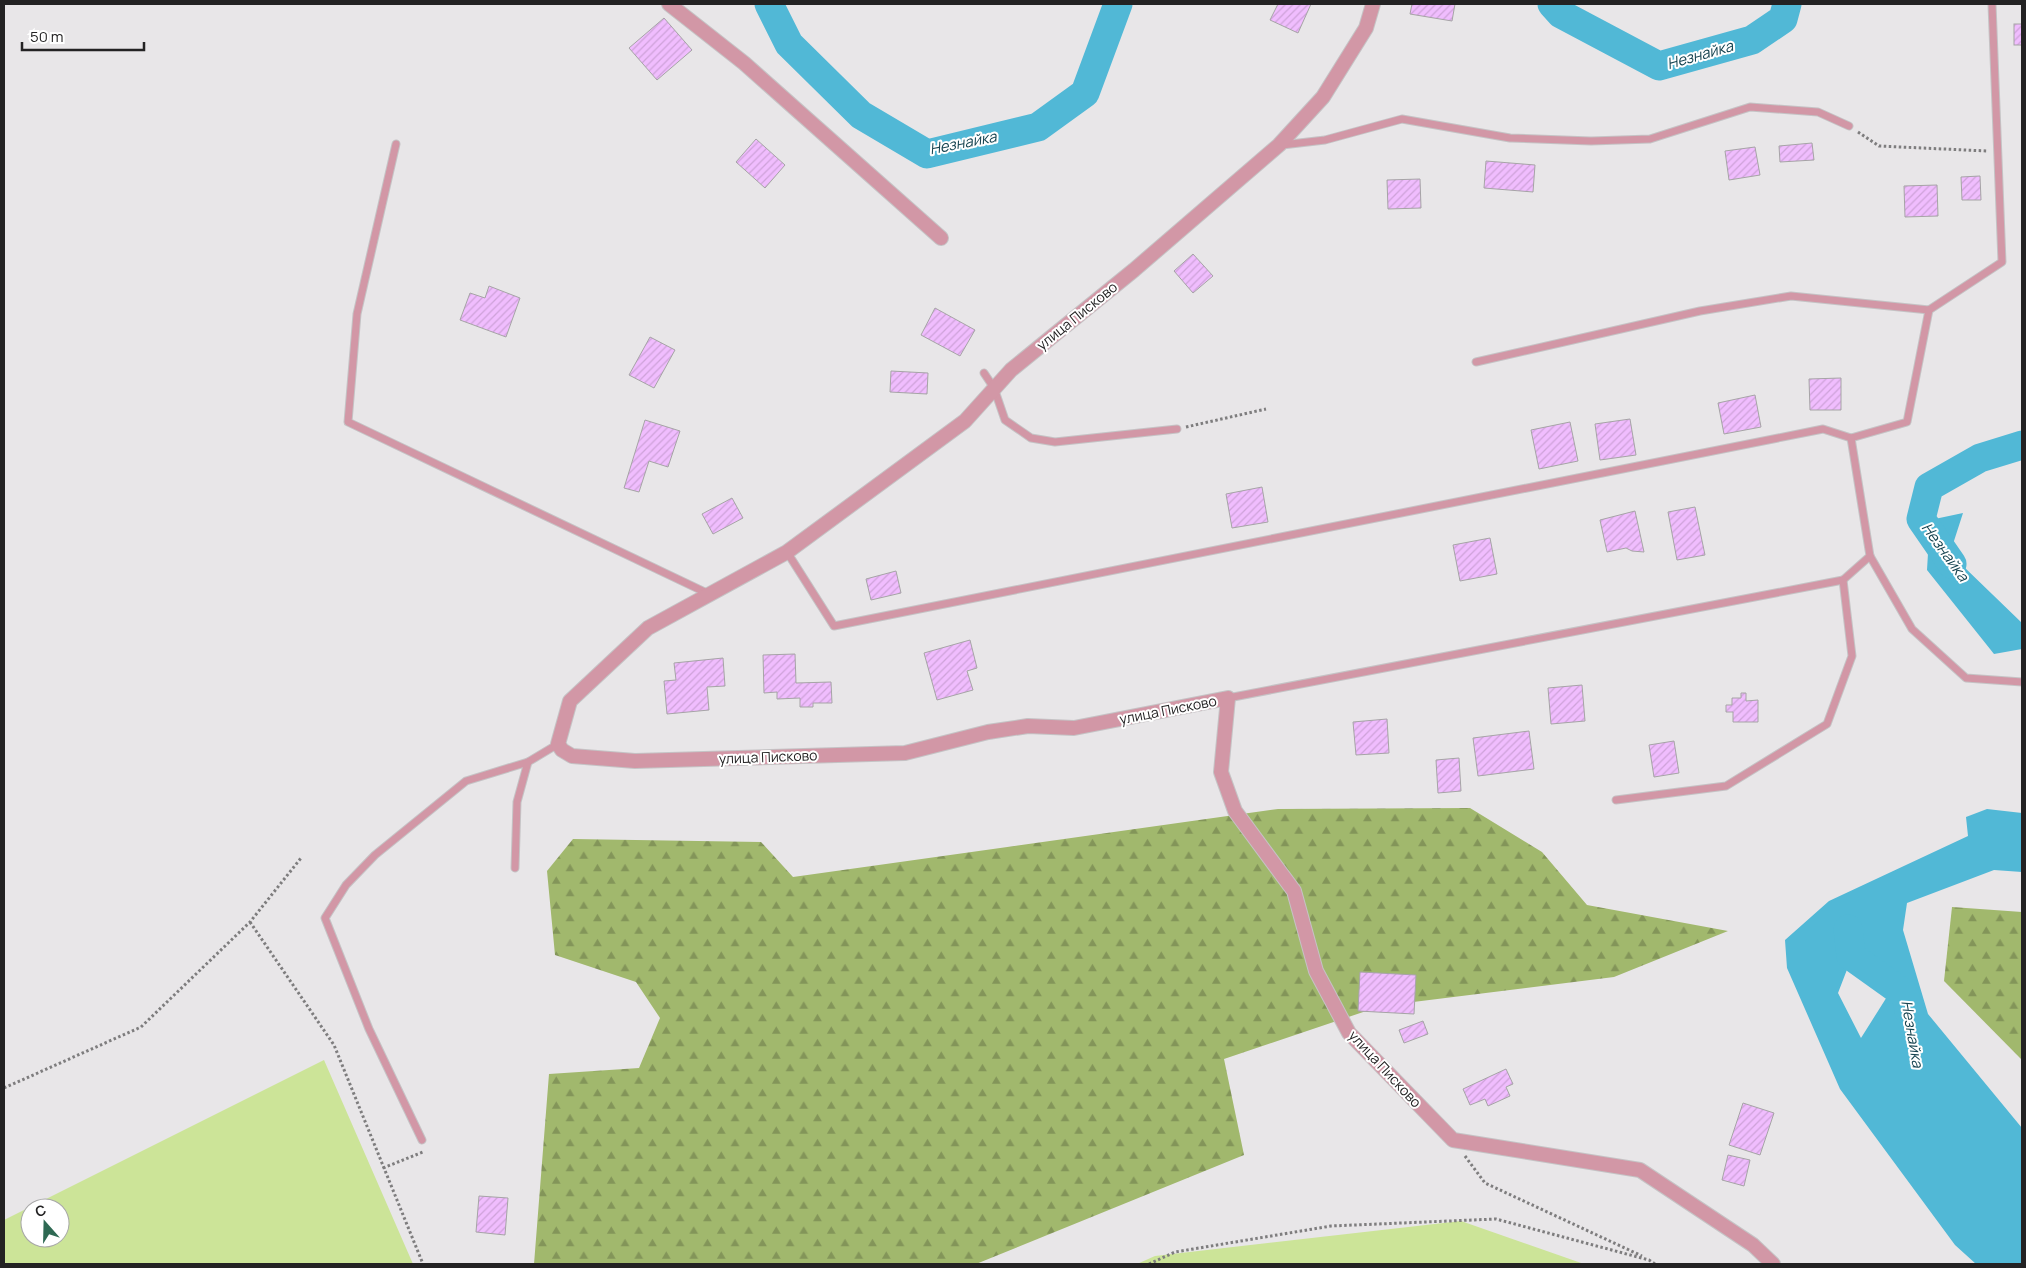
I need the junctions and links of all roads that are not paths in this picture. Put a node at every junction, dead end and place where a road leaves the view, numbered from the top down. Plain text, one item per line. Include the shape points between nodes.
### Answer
1 (669, 4) edge
2 (1372, 4) edge
3 (1992, 4) edge
4 (1849, 126) road end
5 (396, 144) dead end
6 (1279, 145) junction
7 (941, 238) dead end
8 (1929, 310) junction
9 (1476, 362) dead end
10 (984, 373) dead end
11 (994, 388) junction
12 (1177, 429) road end
13 (1851, 438) junction
14 (787, 552) junction
15 (1870, 556) junction
16 (1842, 580) junction
17 (710, 595) junction
18 (2022, 682) edge
19 (1228, 698) junction
20 (558, 744) junction
21 (528, 762) junction
22 (1616, 800) dead end
23 (514, 868) dead end
24 (422, 1140) road end
25 (1773, 1264) edge

1 - 7 street via 744,63
2 - 6 street, улица Писково via 1366,28 1322,97
3 - 8 lane via 2002,262
4 - 6 lane via 1818,112 1750,106 1650,139 1510,138 1402,119 1325,140
5 - 17 lane via 356,314 348,422
6 - 11 street, улица Писково via 1134,270 1011,370
8 - 9 lane via 1791,296 1700,311
8 - 13 lane via 1907,422
10 - 11 lane
11 - 12 lane via 1005,420 1031,438 1055,442
11 - 14 street, улица Писково via 965,421
13 - 14 lane via 1823,430 834,626
13 - 15 lane
14 - 17 street, улица Писково
15 - 16 lane
15 - 18 lane via 1912,629 1966,678
16 - 19 lane
16 - 22 lane via 1852,656 1827,724 1726,786
17 - 20 street, улица Писково via 648,628 570,701
19 - 20 street, улица Писково via 1074,728 1028,726 988,732 905,753 635,761 572,756
19 - 25 street, улица Писково via 1221,772 1235,810 1294,891 1316,971 1349,1033 1453,1140 1640,1170 1753,1245
20 - 21 lane
21 - 23 lane via 517,802
21 - 24 lane via 466,781 375,855 346,885 326,918 369,1029

